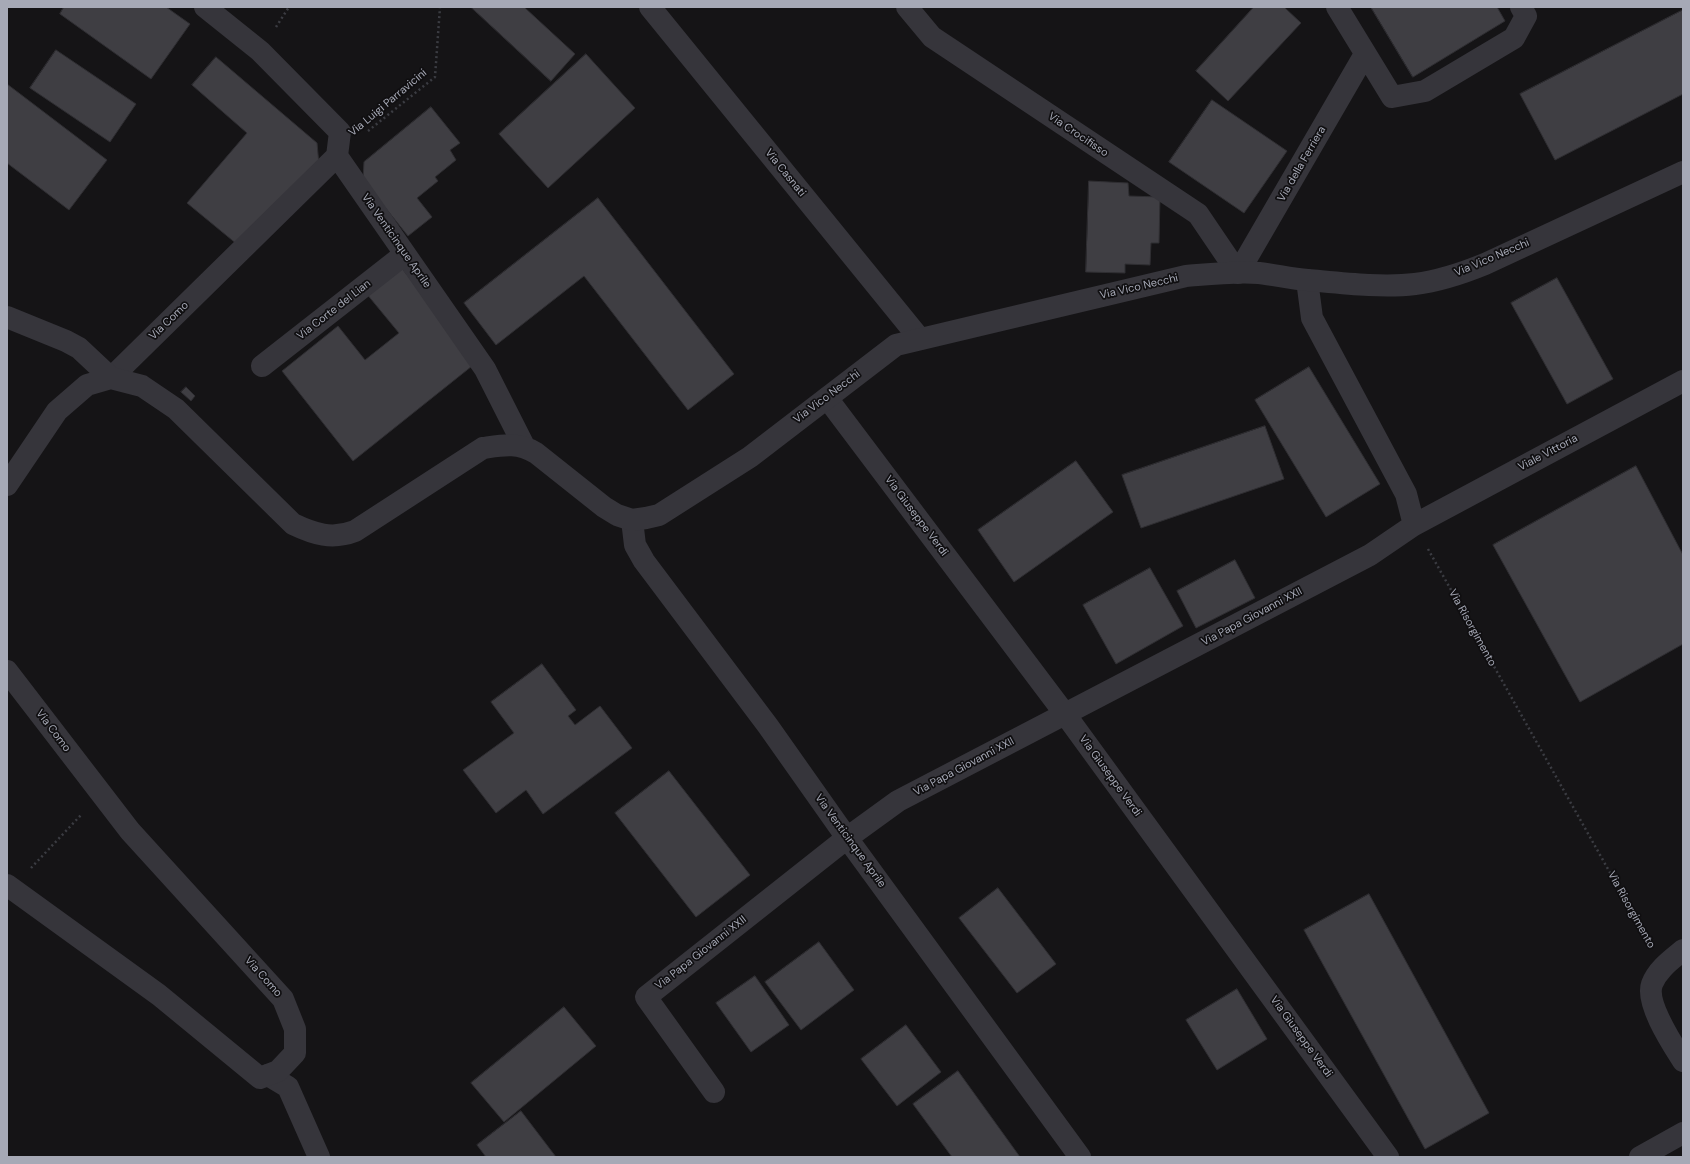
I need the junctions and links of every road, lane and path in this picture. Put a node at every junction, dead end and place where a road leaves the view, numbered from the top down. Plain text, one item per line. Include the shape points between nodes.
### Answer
1 (206, 7) edge
2 (440, 7) edge
3 (650, 7) edge
4 (907, 7) edge
5 (1337, 7) edge
6 (1521, 7) edge
7 (1366, 54) junction
8 (337, 156) junction
9 (1683, 172) edge
10 (405, 254) junction
11 (1238, 273) junction
12 (1307, 280) junction
13 (7, 317) edge
14 (920, 339) junction
15 (262, 366) dead end
16 (111, 378) junction
17 (1683, 381) edge
18 (827, 398) junction
19 (524, 446) junction
20 (7, 485) edge
21 (632, 520) junction
22 (1414, 524) junction
23 (7, 671) edge
24 (1065, 714) junction
25 (101, 793) junction
26 (846, 838) junction
27 (10, 887) edge
28 (1683, 950) edge
29 (1662, 966) junction
30 (1683, 1061) edge
31 (268, 1075) junction
32 (714, 1092) dead end
33 (1683, 1133) edge
34 (319, 1157) edge
35 (1080, 1157) edge
36 (1388, 1157) edge
37 (1640, 1157) edge

1 - 8 street via 260,50 340,132
2 - 8 path, Via Luigi Parravicini via 435,77
3 - 14 street, Via Casnati
4 - 11 street, Via Crocifisso via 932,37 1198,214
5 - 7 street
6 - 7 street via 1526,16 1514,38 1425,91 1392,97
7 - 11 street, Via della Ferriera
8 - 10 street, Via Venticinque Aprile
8 - 16 street, Via Como
9 - 12 street, Via Vico Necchi via 1465,272 1415,284
10 - 15 street, Via Corte del Lian
10 - 19 street, Via Venticinque Aprile via 485,369
11 - 12 street, Via Vico Necchi via 1259,273
11 - 14 street, Via Vico Necchi via 1186,276
12 - 22 street via 1312,318 1406,494
13 - 16 street via 79,348
14 - 18 street, Via Vico Necchi via 896,345
16 - 19 street via 142,386 162,398 293,524 325,535 341,536 355,531 483,448
16 - 20 street, Via Como via 88,385 57,411
17 - 22 street, Viale Vittoria
18 - 21 street, Via Vico Necchi via 750,456 659,515
18 - 24 street, Via Giuseppe Verdi
19 - 21 street via 604,507
21 - 26 street, Via Venticinque Aprile via 635,545 644,561 768,726
22 - 24 street, Via Papa Giovanni XXII via 1370,555
22 - 29 path, Via Risorgimento
23 - 25 street, Via Como
24 - 26 street, Via Papa Giovanni XXII via 898,801
24 - 36 street, Via Giuseppe Verdi
25 - 27 path
25 - 31 street, Via Como via 130,831 283,999 295,1029 295,1053 278,1071
26 - 32 street, Via Papa Giovanni XXII via 646,997
26 - 35 street, Via Venticinque Aprile
27 - 31 street via 159,995 260,1078
28 - 29 street
29 - 30 street via 1651,986 1653,1006
31 - 34 street via 288,1087
33 - 37 street

